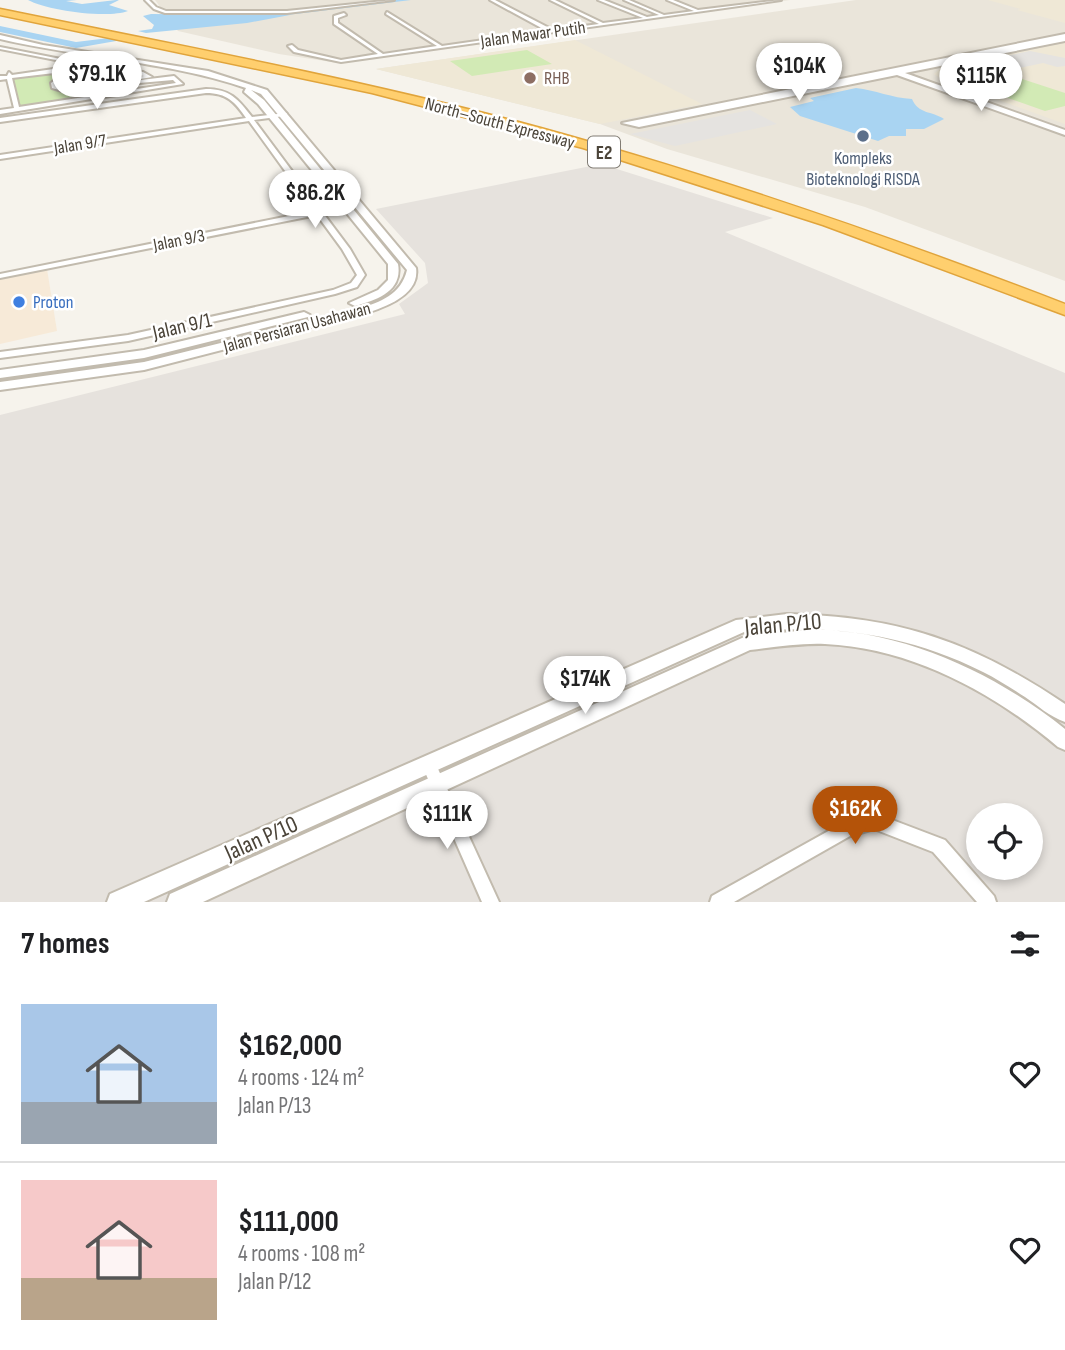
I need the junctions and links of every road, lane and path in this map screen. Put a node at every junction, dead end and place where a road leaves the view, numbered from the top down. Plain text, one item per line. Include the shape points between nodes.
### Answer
1 (148, 0) edge
2 (392, 0) edge
3 (492, 0) edge
4 (552, 0) edge
5 (600, 0) edge
6 (613, 0) edge
7 (626, 0) edge
8 (669, 0) edge
9 (775, 0) edge
10 (0, 9) edge
11 (625, 10) junction
12 (699, 11) junction
13 (387, 13) dead end
14 (344, 14) dead end
15 (664, 16) junction
16 (648, 18) junction
17 (604, 24) junction
18 (551, 31) junction
19 (131, 36) junction
20 (1065, 37) edge
21 (0, 39) edge
22 (290, 46) dead end
23 (441, 47) junction
24 (0, 48) edge
25 (388, 49) dead end
26 (395, 53) junction
27 (382, 55) junction
28 (111, 60) junction
29 (90, 65) junction
30 (934, 65) junction
31 (0, 71) edge
32 (899, 71) junction
33 (80, 72) junction
34 (12, 77) junction
35 (0, 78) edge
36 (866, 79) junction
37 (928, 81) junction
38 (180, 84) dead end
39 (17, 109) junction
40 (0, 112) edge
41 (284, 114) junction
42 (270, 115) junction
43 (250, 117) junction
44 (0, 120) edge
45 (1065, 131) edge
46 (0, 157) edge
47 (359, 204) junction
48 (346, 207) junction
49 (319, 212) junction
50 (0, 268) edge
51 (12, 273) junction
52 (0, 276) edge
53 (1065, 298) edge
54 (1065, 310) edge
55 (0, 355) edge
56 (0, 374) edge
57 (0, 386) edge
58 (1065, 714) edge
59 (1065, 741) edge
60 (428, 763) junction
61 (437, 785) junction
62 (118, 902) edge
63 (178, 902) edge
64 (491, 902) edge
65 (718, 902) edge
66 (988, 902) edge

1 - 2 street via 161,11 287,12
3 - 18 street
4 - 17 street
5 - 11 street
6 - 11 street
7 - 15 street
8 - 12 street
9 - 12 street, Jalan Mawar Putih
10 - 19 highway, North–South Expressway / E2
11 - 16 street
12 - 15 street, Jalan Mawar Putih
13 - 23 street
14 - 27 street via 336,17 336,23
15 - 16 street, Jalan Mawar Putih
16 - 17 street, Jalan Mawar Putih
17 - 18 street, Jalan Mawar Putih
18 - 23 street, Jalan Mawar Putih
19 - 53 highway, North–South Expressway / E2 via 434,97 547,127 826,212
19 - 54 highway, North–South Expressway / E2 via 537,131 815,217
20 - 30 street
20 - 32 street
21 - 28 street, Jalan Persiaran Usahawan
22 - 27 street, Jalan Mawar Putih via 338,61
23 - 26 street, Jalan Mawar Putih
24 - 29 street
25 - 26 street
26 - 27 street, Jalan Mawar Putih
28 - 29 street
28 - 41 street, Jalan Persiaran Usahawan via 208,73 247,84 269,96
28 - 42 street, Jalan Persiaran Usahawan via 227,83 257,97
29 - 33 street
30 - 32 street
30 - 37 street via 927,73
31 - 34 street
32 - 36 street
32 - 36 street via 626,123 636,125
32 - 37 street
33 - 33 street via 125,71 149,77 55,88 56,81
33 - 34 street
34 - 35 street
34 - 39 street
36 - 37 street
37 - 45 street
38 - 39 street
39 - 40 street
41 - 42 street, Jalan 9/7
41 - 47 street, Jalan Persiaran Usahawan
42 - 43 street, Jalan 9/7
42 - 48 street, Jalan Persiaran Usahawan
43 - 44 street via 233,98 217,91
43 - 46 street, Jalan 9/7
43 - 49 street
47 - 48 street, Jalan 9/3
47 - 57 street, Jalan Persiaran Usahawan via 412,271 405,289 388,301 144,366
48 - 49 street, Jalan 9/3
48 - 56 street, Jalan Persiaran Usahawan via 393,264 393,281 372,298 144,354
49 - 51 street, Jalan 9/3
49 - 55 street, Jalan 9/1 via 360,271 360,280 335,292 128,338
50 - 51 street
51 - 52 street, Jalan 9/3
58 - 60 street, Jalan P/10 via 999,670 948,646 837,620 781,620 741,625
59 - 61 street, Jalan P/10 via 1008,700 946,667 863,642 793,638 748,643
60 - 61 street
60 - 62 street, Jalan P/10
61 - 63 street, Jalan P/10
61 - 64 street
65 - 66 street via 846,829 874,821 939,846

